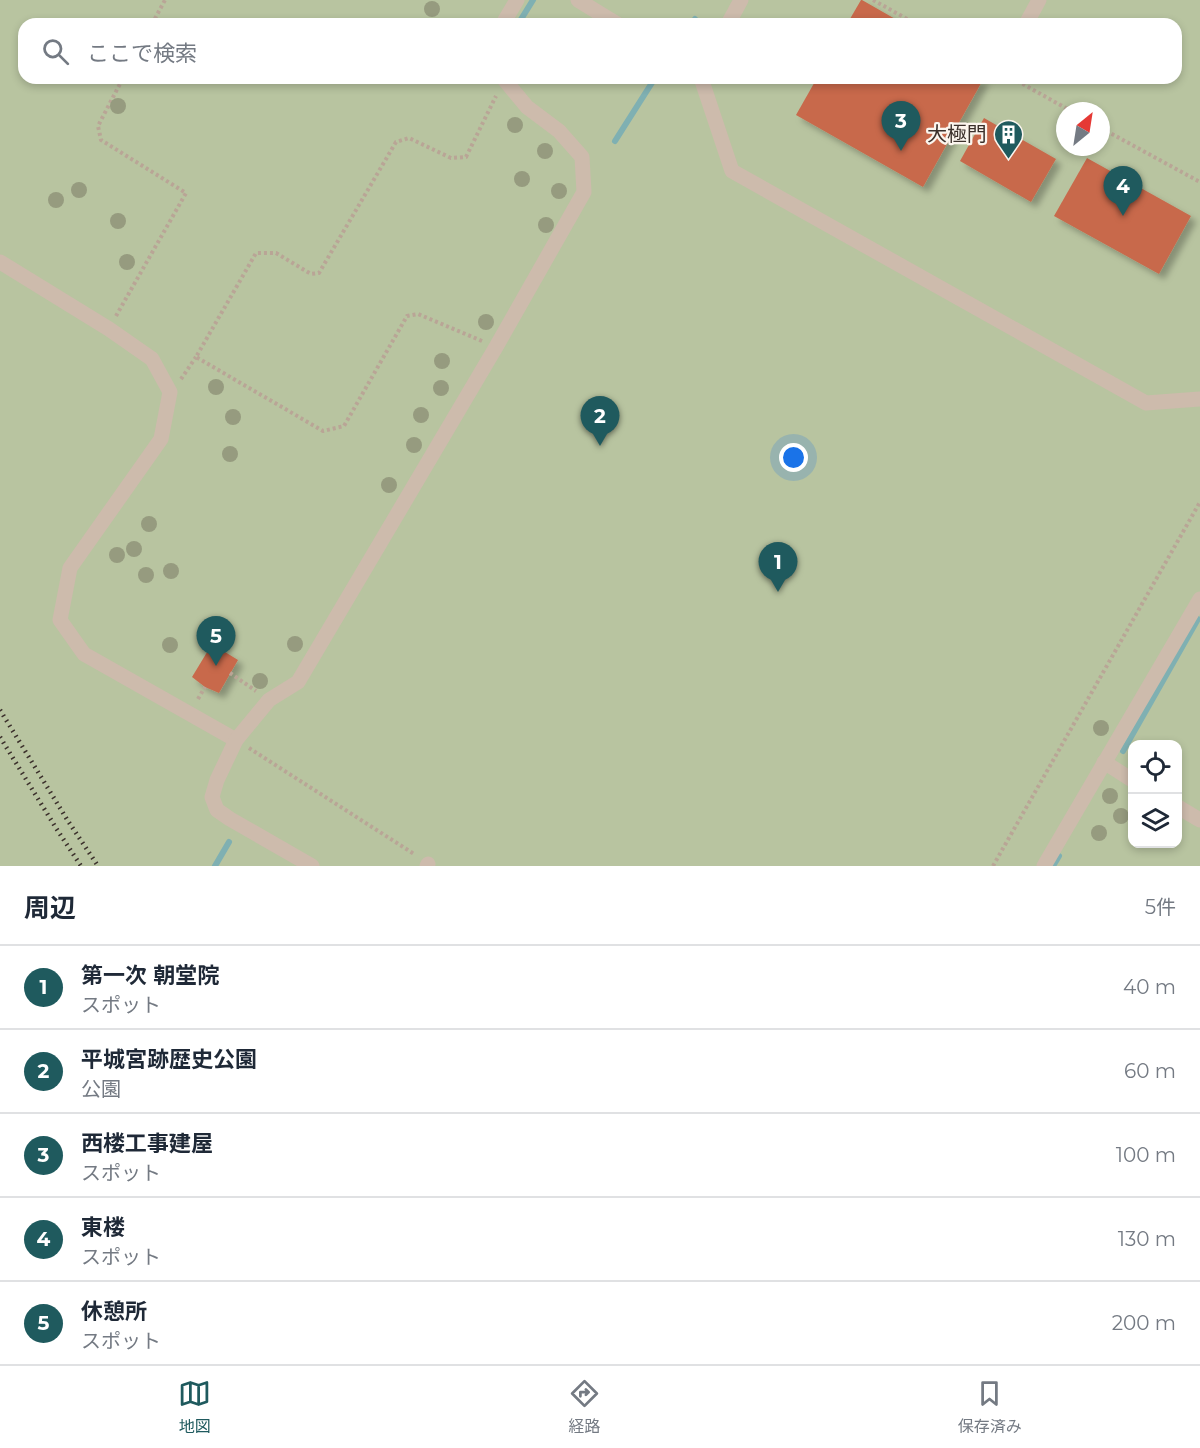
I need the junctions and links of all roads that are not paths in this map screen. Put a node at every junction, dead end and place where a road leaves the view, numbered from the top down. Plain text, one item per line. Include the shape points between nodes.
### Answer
1 (517, 0) edge
2 (578, 0) edge
3 (741, 0) edge
4 (1039, 0) edge
5 (506, 18) edge
6 (607, 18) edge
7 (731, 18) edge
8 (1029, 18) edge
9 (508, 84) edge
10 (703, 84) edge
11 (0, 262) edge
12 (1200, 399) edge
13 (1200, 599) edge
14 (236, 740) junction
15 (1104, 762) junction
16 (1128, 777) edge
17 (1182, 809) edge
18 (1200, 820) edge
19 (312, 866) edge
20 (1044, 866) edge

1 - 5 street
2 - 6 street
3 - 7 street
4 - 8 street
9 - 14 street via 526,107 559,130 582,157 584,192 298,682 269,700
10 - 12 street via 732,171 1146,403
11 - 14 street via 152,359 170,392 160,439 70,568 60,620 84,654
13 - 15 street
14 - 19 street via 212,797 217,810
15 - 16 street
15 - 20 street
17 - 18 street

